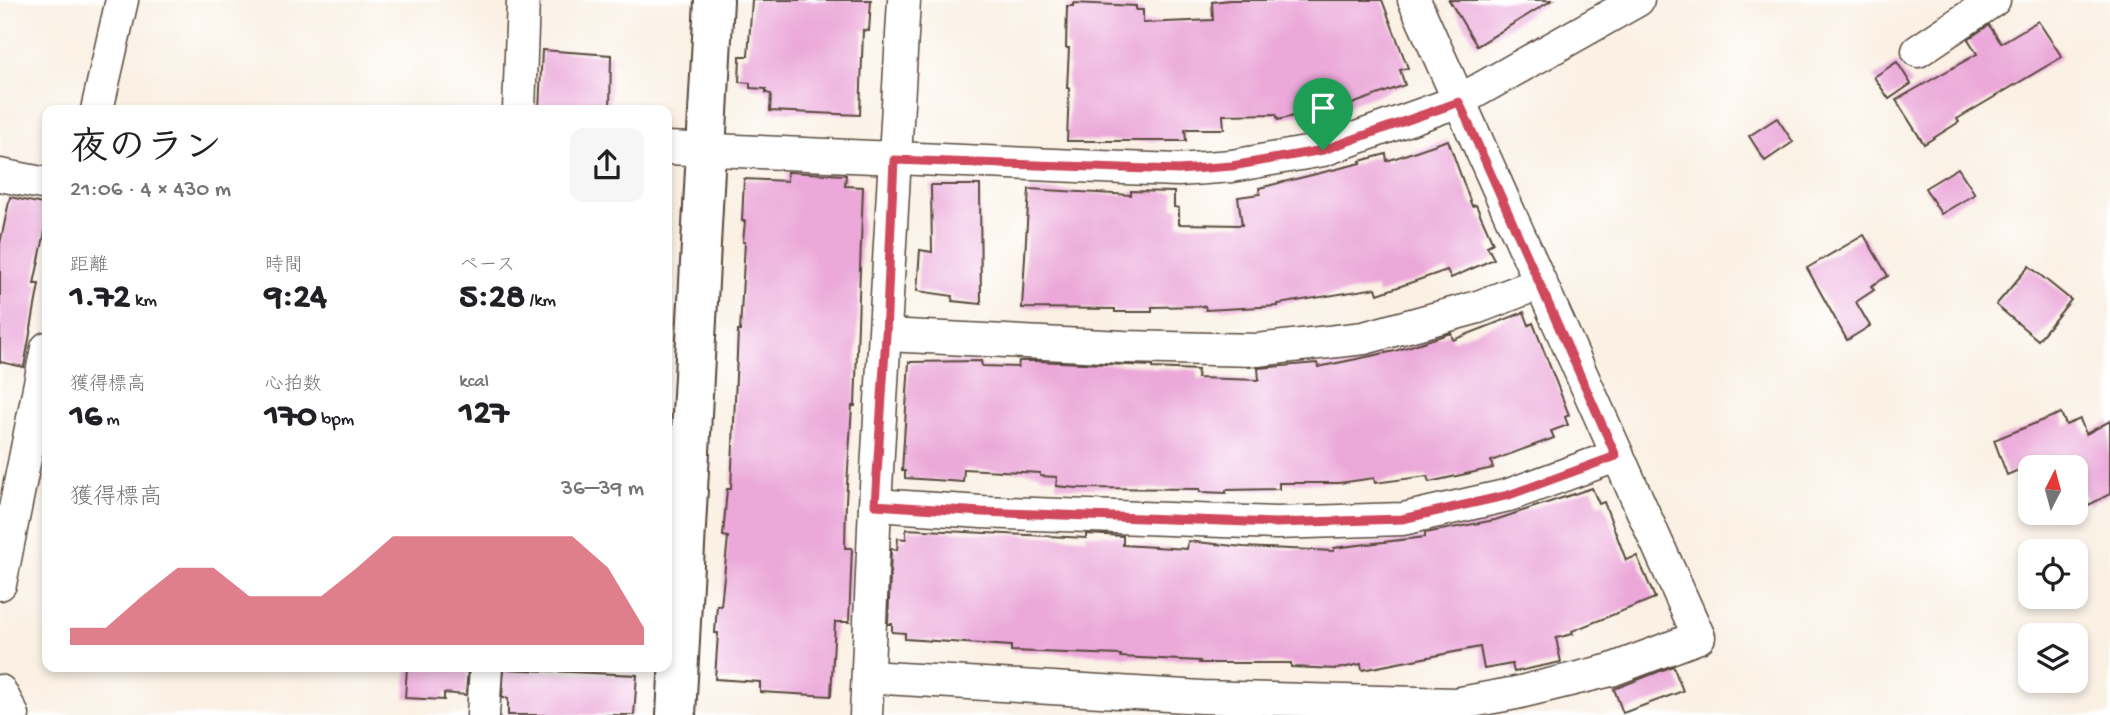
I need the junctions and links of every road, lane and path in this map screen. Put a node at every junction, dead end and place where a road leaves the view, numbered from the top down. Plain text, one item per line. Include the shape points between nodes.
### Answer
1 (122, 0) edge
2 (523, 0) edge
3 (714, 0) edge
4 (904, 0) edge
5 (1413, 0) edge
6 (1638, 0) edge
7 (1994, 0) edge
8 (1917, 51) dead end
9 (1459, 102) junction
10 (98, 105) edge
11 (519, 105) edge
12 (672, 149) edge
13 (706, 149) junction
14 (894, 160) junction
15 (0, 174) edge
16 (42, 183) edge
17 (1540, 284) junction
18 (886, 335) junction
19 (42, 369) edge
20 (1616, 456) junction
21 (875, 505) junction
22 (6, 520) edge
23 (0, 584) edge
24 (486, 672) edge
25 (868, 677) junction
26 (0, 691) edge
27 (13, 715) edge
28 (483, 715) edge
29 (676, 715) edge
30 (866, 715) edge

1 - 10 street
2 - 11 street
3 - 13 street
4 - 14 street
5 - 9 street
6 - 9 street
7 - 8 street
9 - 14 street via 1323,150 1232,166 1178,170
9 - 17 street
12 - 13 street
13 - 14 street
13 - 29 street
14 - 18 street
15 - 16 street
17 - 18 street via 1478,307 1364,338 1257,350
17 - 20 street
18 - 21 street
19 - 22 street
20 - 21 street via 1509,495 1402,519 1276,523
20 - 25 street via 1699,637 1611,670 1455,704 1202,697
21 - 25 street
22 - 23 street
24 - 28 street
25 - 30 street
26 - 27 street

